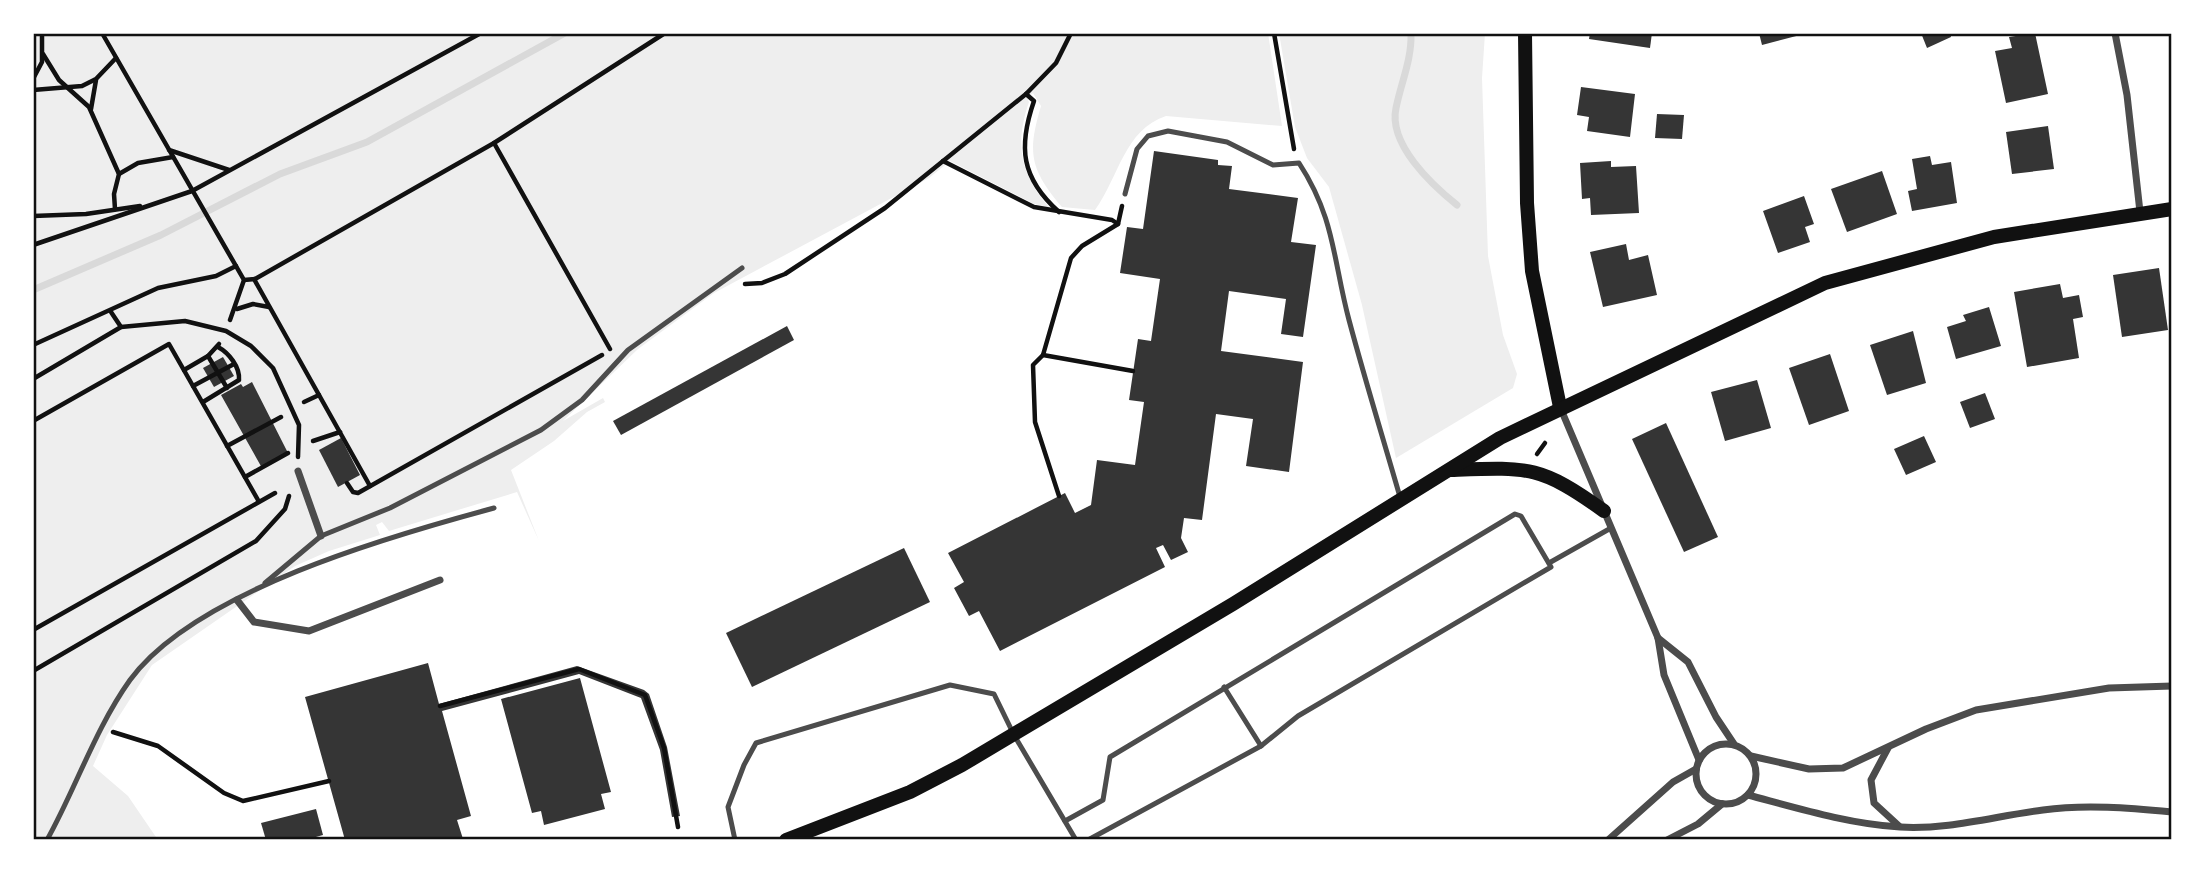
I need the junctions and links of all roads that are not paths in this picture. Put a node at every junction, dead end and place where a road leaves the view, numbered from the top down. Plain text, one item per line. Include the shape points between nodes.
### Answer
1 (1525, 33) edge
2 (2115, 33) edge
3 (1125, 194) road end
4 (2172, 209) edge
5 (2140, 212) junction
6 (742, 268) dead end
7 (1560, 407) junction
8 (1449, 470) junction
9 (298, 471) road end
10 (1401, 500) junction
11 (494, 508) dead end
12 (1604, 512) junction
13 (1611, 528) junction
14 (320, 536) junction
15 (1549, 563) junction
16 (440, 580) dead end
17 (260, 587) junction
18 (237, 600) junction
19 (1658, 638) junction
20 (2172, 686) edge
21 (1224, 687) junction
22 (1014, 735) junction
23 (1734, 744) junction
24 (1261, 746) junction
25 (1889, 748) junction
26 (1751, 756) junction
27 (1699, 760) junction
28 (1696, 769) junction
29 (1748, 795) junction
30 (1722, 804) junction
31 (2172, 812) edge
32 (1065, 821) junction
33 (1900, 827) junction
34 (47, 840) edge
35 (735, 840) edge
36 (786, 840) edge
37 (1076, 840) edge
38 (1088, 840) edge
39 (1608, 840) edge
40 (1667, 840) edge

1 - 7 main road via 1532,271
2 - 5 street
3 - 10 lane via 1137,149 1148,136 1168,131 1227,142 1273,165 1299,163 1327,214 1349,318
4 - 5 main road
5 - 7 main road via 1994,237 1825,283
6 - 14 lane via 628,351 582,400 541,430 390,509
7 - 8 main road
7 - 12 street
8 - 10 main road
8 - 12 main road via 1536,471 1560,480
9 - 14 street
10 - 22 main road
11 - 17 lane via 414,529
12 - 13 street
13 - 15 lane
13 - 19 street
14 - 17 lane
15 - 21 lane via 1521,516 1515,514
15 - 24 lane via 1551,567 1298,716
16 - 18 street via 309,631 254,622
17 - 18 lane
18 - 34 lane via 170,641 130,680 101,728
19 - 23 street via 1688,662
19 - 27 street via 1664,675
20 - 25 street via 2098,689 1976,710
21 - 24 lane
21 - 32 lane via 1110,757 1103,800
22 - 32 lane
22 - 35 lane via 994,694 950,685 756,743 729,807
22 - 36 main road via 910,792
23 - 26 street
23 - 27 street via 1714,746
24 - 38 lane
25 - 26 street via 1843,768 1809,769
25 - 33 street via 1871,780 1874,803
26 - 29 street via 1757,772
27 - 28 street
28 - 30 street via 1699,788
28 - 39 street via 1673,782
29 - 30 street
29 - 33 street
30 - 40 street via 1698,824
31 - 33 street via 2045,810 1968,824
32 - 37 lane

